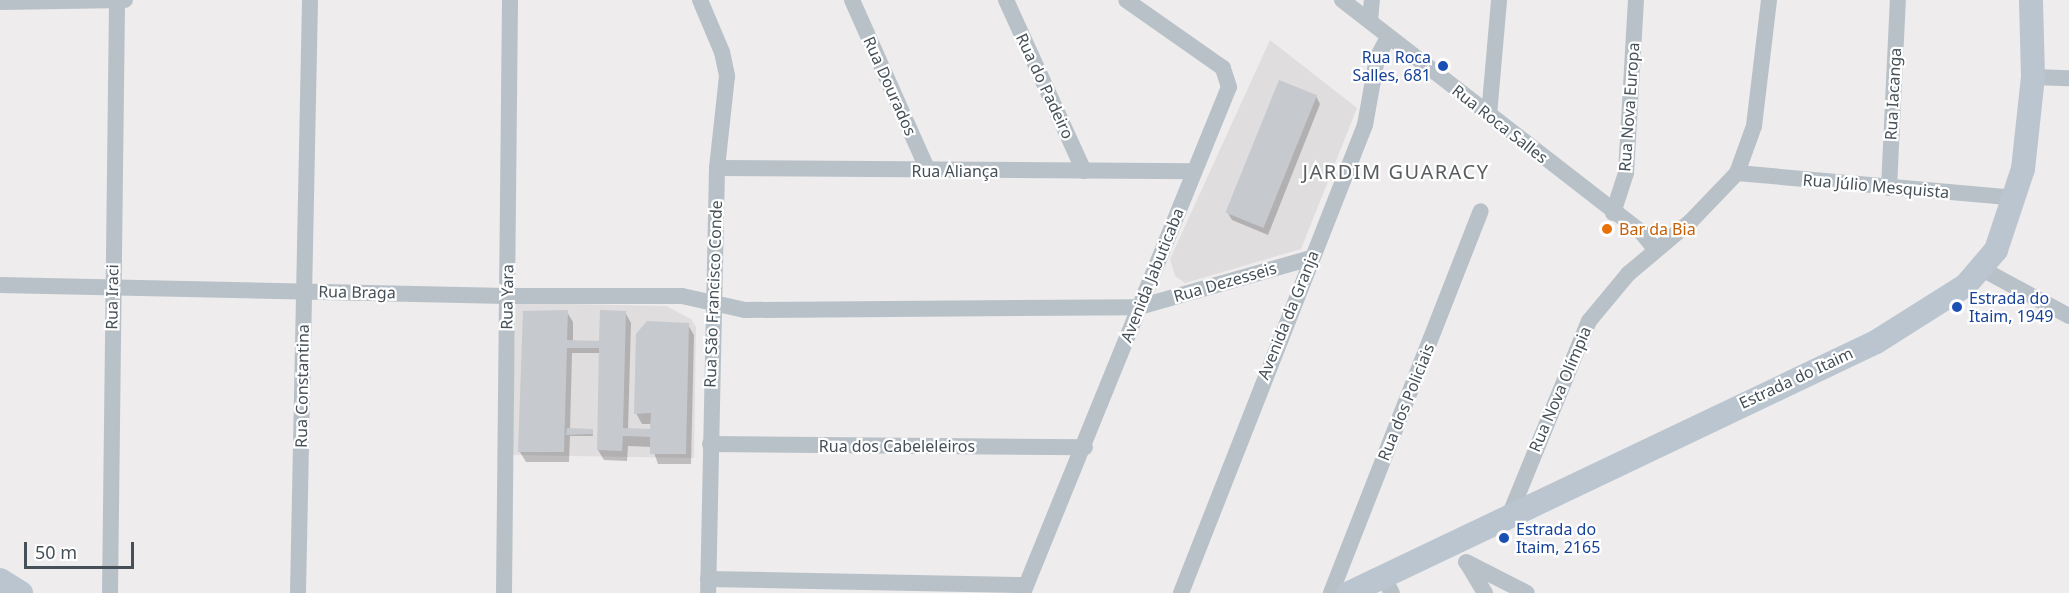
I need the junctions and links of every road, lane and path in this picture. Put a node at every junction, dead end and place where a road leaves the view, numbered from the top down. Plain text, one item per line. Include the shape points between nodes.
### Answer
1 (117, 0) edge
2 (125, 0) edge
3 (310, 0) edge
4 (510, 0) edge
5 (700, 0) edge
6 (852, 0) edge
7 (1006, 0) edge
8 (1126, 0) edge
9 (1342, 0) edge
10 (1372, 0) edge
11 (1499, 0) edge
12 (1636, 0) edge
13 (1769, 0) edge
14 (1898, 0) edge
15 (2031, 0) edge
16 (0, 2) edge
17 (1370, 21) junction
18 (1388, 37) junction
19 (2033, 77) junction
20 (2069, 78) edge
21 (1489, 115) junction
22 (717, 168) junction
23 (928, 171) junction
24 (1084, 171) junction
25 (1194, 171) junction
26 (1737, 173) junction
27 (1888, 188) junction
28 (2016, 198) junction
29 (1481, 211) dead end
30 (1613, 213) junction
31 (1656, 250) junction
32 (1311, 258) junction
33 (1982, 269) junction
34 (0, 285) edge
35 (112, 288) junction
36 (304, 291) junction
37 (507, 296) junction
38 (712, 303) junction
39 (1139, 307) junction
40 (2069, 316) edge
41 (710, 444) junction
42 (1085, 447) junction
43 (1509, 516) junction
44 (1461, 552) junction
45 (0, 580) edge
46 (1388, 585) edge
47 (708, 586) edge
48 (1024, 589) edge
49 (21, 593) edge
50 (110, 593) edge
51 (298, 593) edge
52 (504, 593) edge
53 (1181, 593) edge
54 (1330, 593) edge
55 (1350, 593) edge
56 (1485, 593) edge
57 (1527, 593) edge

1 - 2 street
1 - 16 street
1 - 35 street, Rua Iraci
3 - 36 street, Rua Constantina
4 - 37 street, Rua Yara
5 - 22 street, Rua São Francisco Conde via 722,52 727,75
6 - 23 street, Rua Dourados
7 - 24 street, Rua do Padeiro
8 - 25 street, Avenida Jabuticaba via 1228,75 1229,87
9 - 17 street, Rua Roca Salles
10 - 17 street
11 - 21 street
12 - 30 street, Rua Nova Europa via 1626,173
13 - 26 street, Rua Nova Olímpia via 1754,126
14 - 27 street, Rua Iacanga
15 - 19 street, Estrada do Itaim
17 - 18 street, Rua Roca Salles
18 - 21 street, Rua Roca Salles
18 - 32 street, Avenida da Granja via 1377,58 1365,125
19 - 20 street
19 - 28 street, Estrada do Itaim via 2028,149
21 - 30 street, Rua Roca Salles
22 - 23 street, Rua Aliança
22 - 38 street, Rua São Francisco Conde
23 - 24 street, Rua Aliança
24 - 25 street, Rua Aliança
25 - 39 street, Avenida Jabuticaba
26 - 27 street, Rua Júlio Mesquista
26 - 31 street, Rua Nova Olímpia
27 - 28 street, Rua Júlio Mesquista
28 - 33 street, Estrada do Itaim via 1996,250
29 - 54 street, Rua dos Policiais
30 - 31 street, Rua Roca Salles via 1642,233
31 - 43 street, Rua Nova Olímpia via 1628,274 1589,321
32 - 39 street, Rua Dezesseis
32 - 53 street, Avenida da Granja
33 - 40 street
33 - 43 street, Estrada do Itaim via 1944,302 1876,342
34 - 35 street, Rua Braga
35 - 36 street, Rua Braga
35 - 50 street, Rua Iraci
36 - 37 street, Rua Braga
36 - 51 street, Rua Constantina
37 - 38 street, Rua Braga via 682,296
37 - 52 street, Rua Yara
38 - 39 street via 745,310
38 - 41 street, Rua São Francisco Conde
39 - 42 street, Avenida Jabuticaba
41 - 42 street, Rua dos Cabeleleiros
41 - 47 street, Rua São Francisco Conde
42 - 48 street, Avenida Jabuticaba
43 - 44 street, Estrada do Itaim
44 - 46 street, Estrada do Itaim
44 - 56 street
44 - 57 street
45 - 49 street
46 - 55 street, Estrada do Itaim
47 - 48 street

